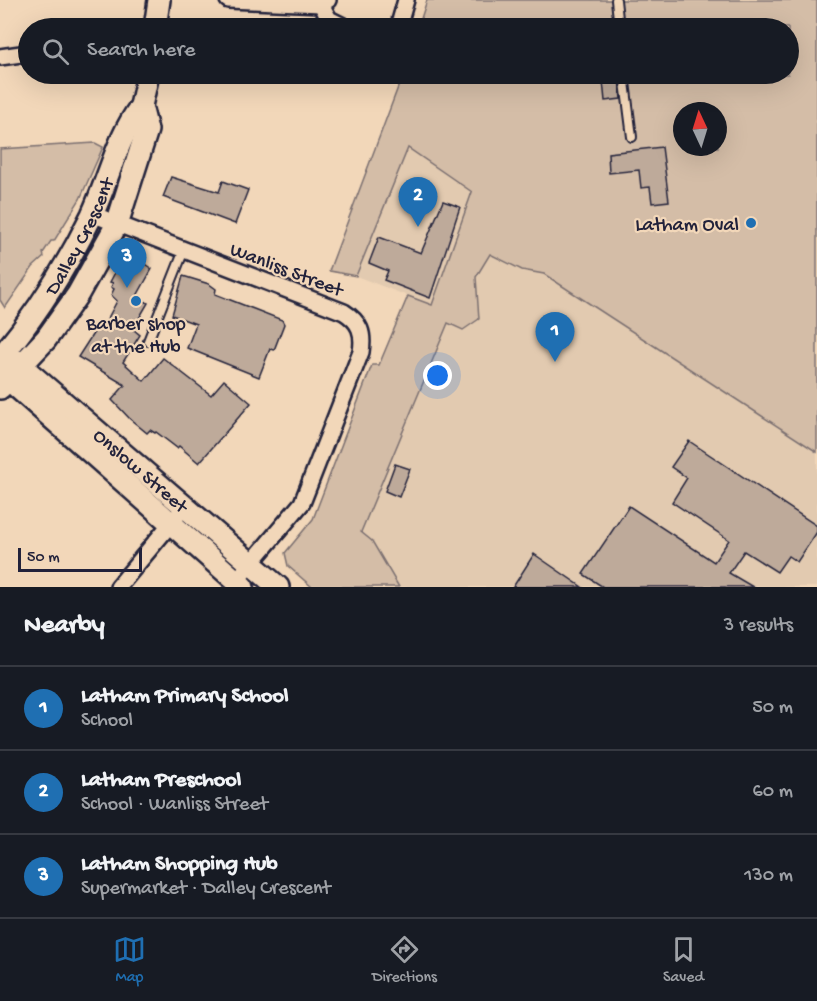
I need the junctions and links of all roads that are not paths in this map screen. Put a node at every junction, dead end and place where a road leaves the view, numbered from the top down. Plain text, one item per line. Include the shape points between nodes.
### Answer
1 (159, 0) edge
2 (228, 0) edge
3 (406, 0) edge
4 (616, 0) edge
5 (325, 2) edge
6 (156, 18) edge
7 (329, 18) edge
8 (401, 18) edge
9 (618, 18) edge
10 (18, 54) edge
11 (0, 57) edge
12 (146, 84) edge
13 (625, 84) edge
14 (141, 106) junction
15 (632, 137) dead end
16 (92, 214) junction
17 (117, 224) junction
18 (184, 250) junction
19 (148, 341) dead end
20 (6, 369) edge
21 (101, 448) junction
22 (185, 507) junction
23 (171, 523) junction
24 (252, 564) junction
25 (240, 584) edge
26 (118, 587) edge
27 (278, 587) edge

1 - 6 street
2 - 5 street
3 - 8 street
4 - 9 lane
5 - 7 street
10 - 11 street
12 - 14 street, Dalley Crescent
13 - 15 lane
14 - 16 street, Dalley Crescent via 127,126
14 - 17 street, Dalley Crescent via 147,130
16 - 17 street, Wanliss Street
16 - 20 street, Dalley Crescent
17 - 18 street, Wanliss Street
17 - 20 street, Dalley Crescent via 78,294 46,339
18 - 19 lane
18 - 24 street, Wanliss Street via 344,312 357,322 362,334 361,352 302,503
20 - 21 street, Onslow Street
21 - 22 street, Onslow Street
21 - 23 street, Onslow Street
22 - 23 street
22 - 24 street, Onslow Street
23 - 25 street, Onslow Street
23 - 26 street
24 - 25 street, Wanliss Street
24 - 27 street, Onslow Street

